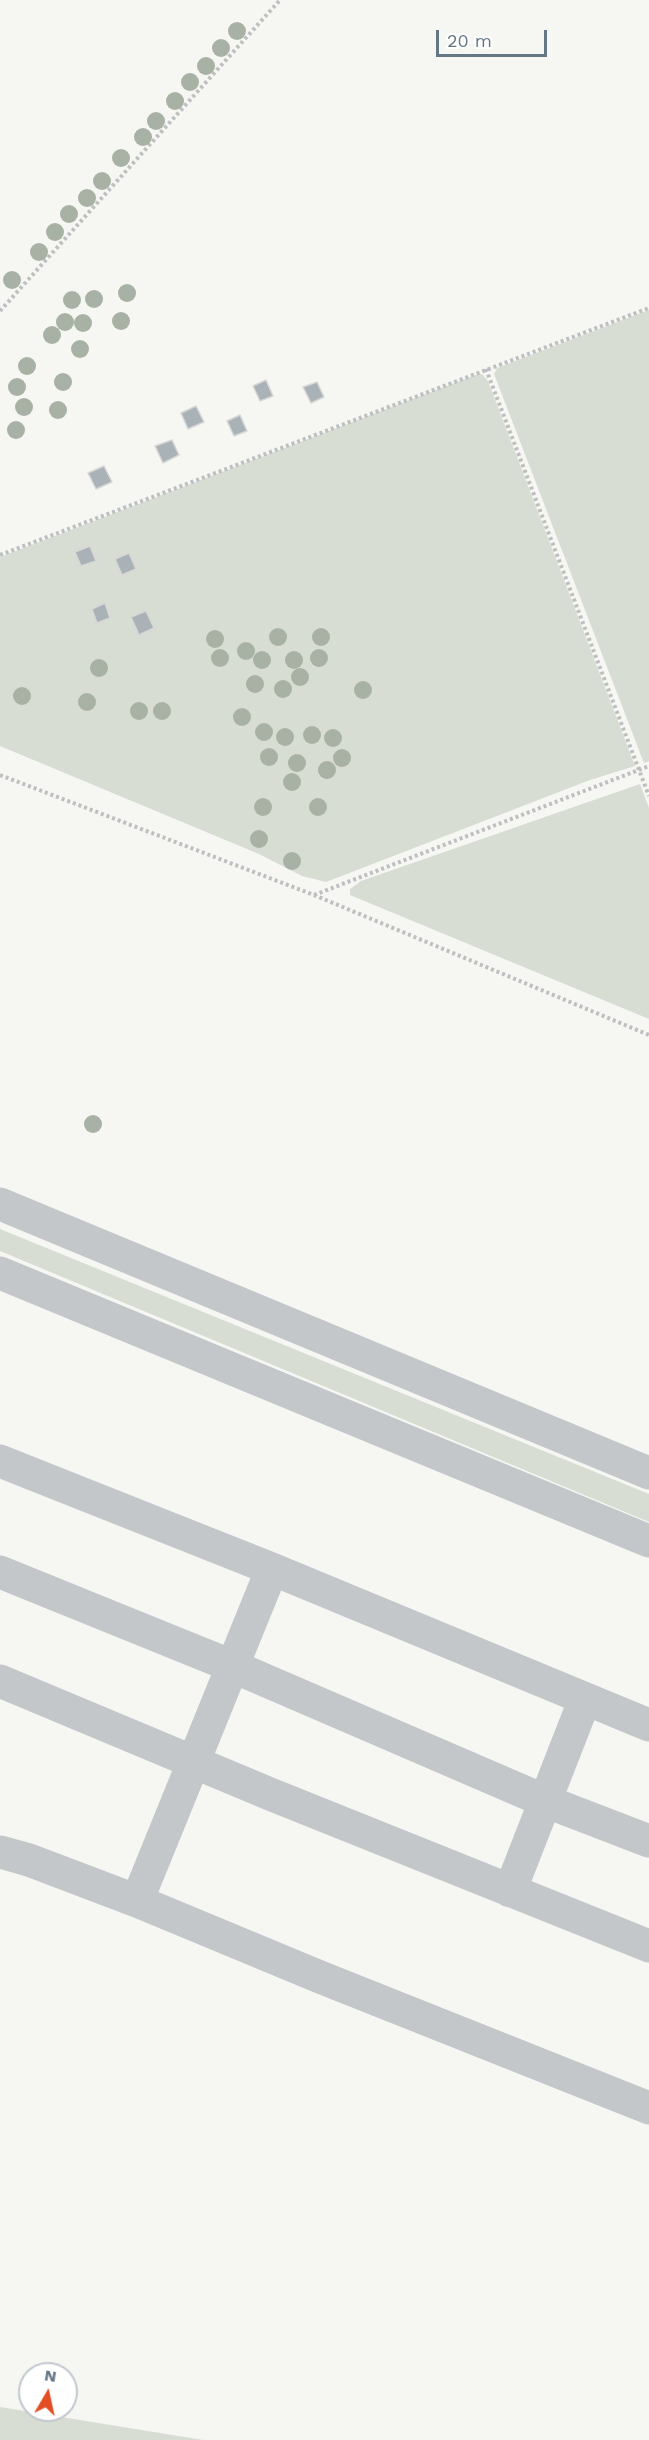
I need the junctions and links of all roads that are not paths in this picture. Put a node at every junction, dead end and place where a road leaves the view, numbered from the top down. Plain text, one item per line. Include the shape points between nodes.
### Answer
1 (0, 1204) edge
2 (0, 1274) edge
3 (0, 1461) edge
4 (649, 1473) edge
5 (649, 1541) edge
6 (272, 1569) junction
7 (0, 1572) edge
8 (232, 1666) junction
9 (0, 1681) edge
10 (585, 1699) junction
11 (649, 1725) edge
12 (193, 1763) junction
13 (545, 1802) junction
14 (649, 1841) edge
15 (0, 1852) edge
16 (510, 1891) junction
17 (137, 1901) junction
18 (649, 1946) edge
19 (649, 2108) edge

1 - 4 street
2 - 5 street
3 - 6 street
6 - 8 street
6 - 10 street
7 - 8 street
8 - 12 street
8 - 13 street
9 - 12 street
10 - 11 street
10 - 13 street
12 - 16 street
12 - 17 street
13 - 14 street
13 - 16 street
15 - 17 street
16 - 18 street
17 - 19 street

